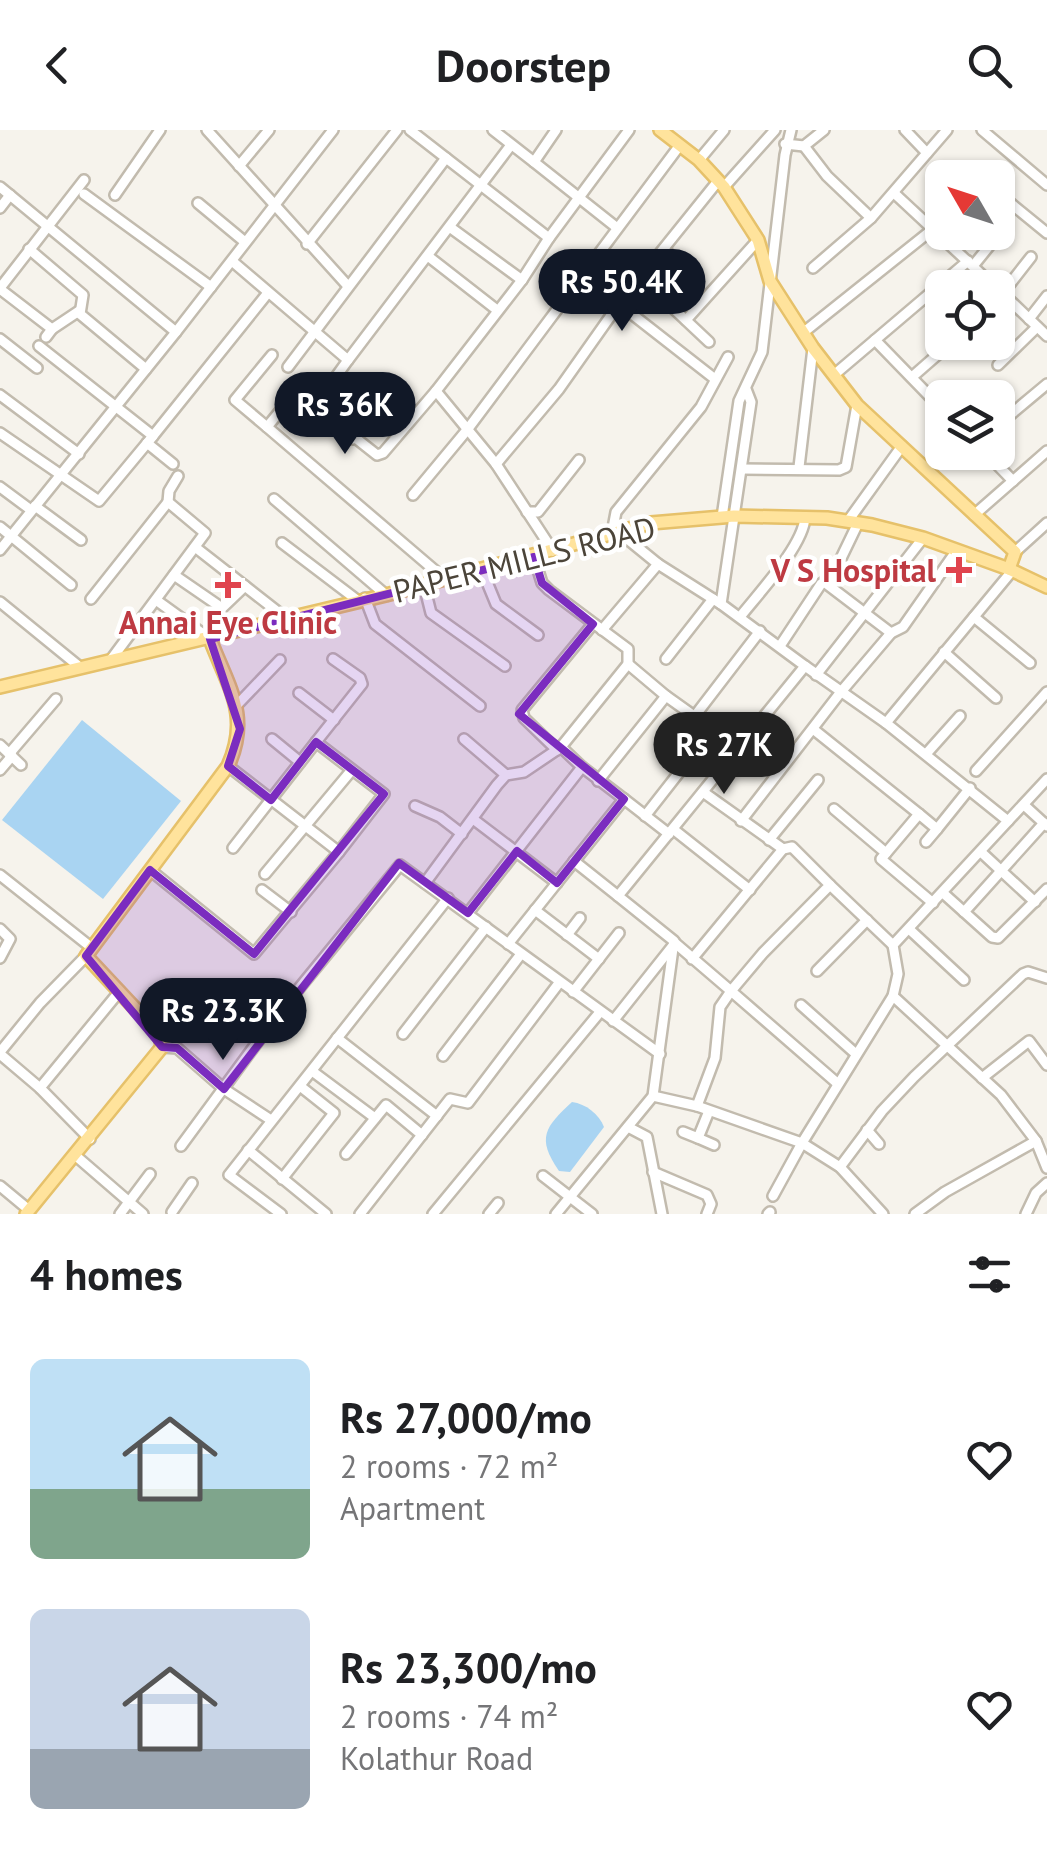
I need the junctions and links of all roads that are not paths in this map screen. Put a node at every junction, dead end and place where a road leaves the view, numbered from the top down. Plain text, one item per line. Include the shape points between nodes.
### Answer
1 (160, 130) edge
2 (207, 130) edge
3 (269, 130) edge
4 (332, 130) edge
5 (397, 130) edge
6 (410, 130) edge
7 (494, 130) edge
8 (556, 130) edge
9 (629, 130) edge
10 (660, 130) edge
11 (775, 130) edge
12 (788, 130) edge
13 (824, 130) edge
14 (904, 130) edge
15 (948, 130) edge
16 (982, 130) edge
17 (721, 131) edge
18 (512, 145) junction
19 (680, 145) junction
20 (804, 146) junction
21 (786, 148) junction
22 (927, 153) junction
23 (446, 158) junction
24 (699, 160) junction
25 (534, 162) junction
26 (239, 166) junction
27 (84, 180) dead end
28 (721, 184) junction
29 (1047, 185) edge
30 (482, 186) junction
31 (0, 188) edge
32 (894, 193) junction
33 (84, 194) dead end
34 (115, 195) dead end
35 (10, 196) junction
36 (579, 197) junction
37 (198, 203) dead end
38 (272, 206) junction
39 (1015, 207) edge
40 (0, 208) edge
41 (871, 218) junction
42 (925, 222) edge
43 (48, 226) junction
44 (616, 227) junction
45 (451, 228) junction
46 (1047, 232) edge
47 (925, 235) edge
48 (550, 238) junction
49 (758, 240) junction
50 (246, 242) junction
51 (307, 244) junction
52 (30, 249) junction
53 (664, 250) junction
54 (955, 250) edge
55 (984, 250) edge
56 (1031, 256) dead end
57 (430, 257) junction
58 (232, 261) junction
59 (970, 264) junction
60 (813, 268) dead end
61 (689, 269) dead end
62 (976, 270) edge
63 (1015, 276) edge
64 (641, 278) junction
65 (522, 280) junction
66 (770, 281) junction
67 (347, 286) junction
68 (211, 287) junction
69 (0, 289) edge
70 (268, 294) junction
71 (1047, 296) edge
72 (620, 304) junction
73 (1015, 307) edge
74 (497, 310) junction
75 (79, 311) junction
76 (686, 320) junction
77 (1033, 323) junction
78 (176, 332) junction
79 (312, 332) junction
80 (804, 332) junction
81 (1047, 336) edge
82 (0, 339) edge
83 (875, 340) junction
84 (709, 342) dead end
85 (39, 346) dead end
86 (813, 348) junction
87 (272, 355) dead end
88 (728, 357) dead end
89 (348, 360) junction
90 (931, 360) edge
91 (998, 364) dead end
92 (288, 366) dead end
93 (36, 368) dead end
94 (146, 369) junction
95 (836, 374) junction
96 (912, 377) junction
97 (715, 380) junction
98 (304, 382) dead end
99 (1047, 384) edge
100 (746, 389) junction
101 (436, 391) junction
102 (925, 391) edge
103 (0, 395) edge
104 (384, 400) dead end
105 (857, 406) junction
106 (115, 408) junction
107 (1015, 411) edge
108 (267, 427) junction
109 (467, 430) junction
110 (0, 434) edge
111 (353, 439) junction
112 (150, 440) junction
113 (902, 446) junction
114 (1047, 451) edge
115 (79, 454) junction
116 (579, 460) dead end
117 (173, 464) dead end
118 (496, 464) junction
119 (742, 468) junction
120 (799, 468) junction
121 (1002, 470) edge
122 (178, 476) dead end
123 (60, 477) junction
124 (1013, 481) junction
125 (0, 488) edge
126 (414, 495) dead end
127 (274, 499) dead end
128 (168, 502) junction
129 (33, 508) junction
130 (527, 512) junction
131 (974, 515) junction
132 (728, 517) junction
133 (805, 518) junction
134 (853, 522) junction
135 (1047, 524) edge
136 (0, 526) edge
137 (616, 533) junction
138 (11, 535) junction
139 (923, 538) junction
140 (81, 540) dead end
141 (282, 543) dead end
142 (195, 547) junction
143 (0, 550) edge
144 (956, 550) junction
145 (553, 552) junction
146 (1016, 552) junction
147 (534, 557) junction
148 (658, 564) junction
149 (482, 570) junction
150 (1010, 570) junction
151 (174, 574) junction
152 (446, 580) junction
153 (824, 582) junction
154 (71, 585) dead end
155 (424, 585) junction
156 (246, 586) junction
157 (1047, 588) edge
158 (386, 595) junction
159 (91, 600) dead end
160 (156, 600) junction
161 (361, 600) junction
162 (0, 602) edge
163 (717, 602) junction
164 (864, 612) junction
165 (974, 617) junction
166 (740, 618) junction
167 (287, 619) junction
168 (597, 627) junction
169 (760, 631) junction
170 (890, 633) junction
171 (538, 635) dead end
172 (210, 639) junction
173 (780, 646) junction
174 (944, 652) junction
175 (333, 659) dead end
176 (666, 659) dead end
177 (280, 660) dead end
178 (110, 661) junction
179 (1030, 663) dead end
180 (628, 664) junction
181 (505, 666) dead end
182 (804, 666) junction
183 (81, 668) junction
184 (816, 674) junction
185 (0, 687) edge
186 (1047, 692) edge
187 (299, 693) dead end
188 (840, 693) junction
189 (666, 696) junction
190 (996, 698) dead end
191 (56, 699) dead end
192 (236, 706) junction
193 (480, 706) dead end
194 (960, 716) dead end
195 (694, 717) junction
196 (334, 720) junction
197 (886, 723) junction
198 (812, 728) junction
199 (710, 732) junction
200 (272, 739) dead end
201 (464, 739) dead end
202 (316, 742) junction
203 (0, 745) edge
204 (559, 749) junction
205 (735, 752) junction
206 (926, 754) junction
207 (10, 755) junction
208 (300, 762) junction
209 (21, 765) dead end
210 (228, 766) junction
211 (582, 767) junction
212 (0, 770) edge
213 (351, 771) junction
214 (976, 771) dead end
215 (506, 775) junction
216 (1047, 778) edge
217 (818, 780) dead end
218 (598, 781) junction
219 (970, 788) junction
220 (703, 792) junction
221 (624, 799) junction
222 (271, 800) junction
223 (1024, 805) junction
224 (415, 806) dead end
225 (834, 808) dead end
226 (920, 814) junction
227 (646, 816) junction
228 (472, 819) junction
229 (741, 821) junction
230 (1008, 821) junction
231 (1045, 824) edge
232 (305, 825) junction
233 (937, 828) junction
234 (671, 831) junction
235 (462, 834) junction
236 (769, 840) junction
237 (926, 842) dead end
238 (234, 848) dead end
239 (517, 850) junction
240 (783, 850) junction
241 (339, 852) junction
242 (981, 852) junction
243 (886, 853) junction
244 (574, 861) junction
245 (150, 870) junction
246 (1001, 872) junction
247 (0, 874) edge
248 (265, 874) dead end
249 (426, 883) junction
250 (557, 883) junction
251 (830, 885) junction
252 (1047, 889) edge
253 (262, 890) dead end
254 (750, 890) junction
255 (942, 893) junction
256 (618, 896) junction
257 (448, 898) junction
258 (1035, 902) junction
259 (933, 903) junction
260 (535, 910) junction
261 (290, 912) junction
262 (468, 912) junction
263 (964, 912) junction
264 (580, 918) dead end
265 (867, 920) junction
266 (486, 926) junction
267 (0, 929) edge
268 (909, 929) junction
269 (619, 933) dead end
270 (567, 935) junction
271 (508, 944) junction
272 (675, 944) junction
273 (893, 946) junction
274 (89, 952) junction
275 (521, 954) junction
276 (0, 958) edge
277 (598, 959) junction
278 (692, 959) junction
279 (817, 971) dead end
280 (1047, 978) edge
281 (964, 980) dead end
282 (559, 983) junction
283 (731, 991) junction
284 (119, 992) junction
285 (572, 992) junction
286 (893, 996) junction
287 (802, 1005) dead end
288 (600, 1012) junction
289 (613, 1021) junction
290 (403, 1034) dead end
291 (338, 1038) junction
292 (162, 1047) junction
293 (947, 1048) junction
294 (0, 1053) edge
295 (660, 1054) junction
296 (856, 1054) junction
297 (443, 1056) dead end
298 (1047, 1065) edge
299 (312, 1071) junction
300 (982, 1078) junction
301 (837, 1084) junction
302 (300, 1086) junction
303 (40, 1088) junction
304 (224, 1089) junction
305 (653, 1096) junction
306 (696, 1106) junction
307 (709, 1110) junction
308 (437, 1116) junction
309 (375, 1118) junction
310 (271, 1120) junction
311 (628, 1126) junction
312 (867, 1130) junction
313 (1047, 1130) edge
314 (683, 1132) dead end
315 (422, 1135) junction
316 (698, 1138) junction
317 (1035, 1138) junction
318 (90, 1140) junction
319 (802, 1142) junction
320 (879, 1144) dead end
321 (714, 1145) dead end
322 (181, 1146) dead end
323 (248, 1150) junction
324 (346, 1154) dead end
325 (76, 1156) junction
326 (840, 1167) junction
327 (1047, 1168) edge
328 (653, 1172) junction
329 (150, 1174) dead end
330 (543, 1176) dead end
331 (282, 1179) junction
332 (192, 1183) dead end
333 (1047, 1183) edge
334 (0, 1186) edge
335 (570, 1196) junction
336 (773, 1196) dead end
337 (128, 1203) junction
338 (498, 1203) dead end
339 (28, 1212) edge
340 (173, 1213) edge
341 (1029, 1213) edge
342 (120, 1214) edge
343 (144, 1214) edge
344 (281, 1214) edge
345 (326, 1214) edge
346 (360, 1214) edge
347 (433, 1214) edge
348 (489, 1214) edge
349 (556, 1214) edge
350 (592, 1214) edge
351 (662, 1214) edge
352 (707, 1214) edge
353 (882, 1214) edge
354 (915, 1214) edge

1 - 34 street
2 - 26 street
3 - 26 street
4 - 38 street
5 - 51 street
6 - 23 street
7 - 18 street
8 - 25 street
9 - 36 street
10 - 19 main road
11 - 28 street
12 - 21 street
13 - 20 street
14 - 22 street
15 - 22 street
16 - 29 street
17 - 24 street
18 - 25 street
18 - 30 street
19 - 24 main road
19 - 44 street
20 - 21 street
20 - 41 street
21 - 66 street
22 - 32 street
23 - 30 street
23 - 67 street
24 - 28 main road
25 - 36 street
26 - 38 street
27 - 43 street
28 - 49 main road
28 - 53 street
30 - 45 street
30 - 48 street
31 - 35 street
32 - 41 street
32 - 42 street
33 - 68 street
35 - 40 street
35 - 43 street
36 - 44 street
36 - 48 street
37 - 50 street
38 - 50 street
38 - 51 street
39 - 46 street
41 - 60 street
43 - 52 street
43 - 78 street
44 - 109 street
45 - 57 street
45 - 65 street
47 - 80 street
48 - 65 street
49 - 66 main road
49 - 76 street
50 - 58 street
51 - 67 street
52 - 69 street
52 - 75 street via 83,295
53 - 61 street
53 - 64 street
54 - 59 street
55 - 59 street
56 - 63 street
57 - 74 street
57 - 89 street
58 - 68 street
58 - 70 street
59 - 62 street
59 - 83 street
64 - 72 street
64 - 76 street
65 - 74 street
66 - 80 main road
66 - 100 street via 762,352
67 - 79 street
68 - 78 street
69 - 75 street via 49,333
70 - 79 street
70 - 112 street
71 - 77 street
72 - 97 street
72 - 118 street
73 - 77 street
74 - 101 street
75 - 94 street
76 - 84 street
77 - 81 street
77 - 91 street
78 - 94 street
79 - 89 street
79 - 92 street
80 - 86 main road
82 - 93 street
83 - 95 street
83 - 96 street
85 - 106 street
86 - 95 main road
86 - 120 street
87 - 108 street via 236,400
88 - 97 street
89 - 111 street via 315,406
90 - 96 street
94 - 106 street
95 - 105 main road
96 - 102 street
97 - 137 street via 690,422 616,512
98 - 108 street
99 - 107 street
100 - 119 street via 751,402
100 - 132 street via 739,401
101 - 109 street
101 - 111 street via 383,453 372,454
103 - 115 street
104 - 111 street
105 - 113 main road
105 - 120 street via 846,468
106 - 112 street
106 - 115 street
108 - 152 street
109 - 118 street
109 - 126 street
110 - 123 street
112 - 117 street
112 - 123 street via 99,500
113 - 131 main road
113 - 134 street
114 - 124 street
115 - 123 street
116 - 130 street via 538,512
118 - 130 street
119 - 120 street
119 - 132 street
121 - 124 street
122 - 128 street
123 - 129 street
124 - 131 street
125 - 129 street
127 - 158 street
128 - 142 street via 206,533
128 - 159 street
129 - 138 street
129 - 140 street
130 - 145 street
131 - 146 main road
132 - 133 main road, PAPER MILLS ROAD
132 - 137 main road, PAPER MILLS ROAD
132 - 163 street
133 - 134 main road, PAPER MILLS ROAD
133 - 166 street via 790,551
134 - 139 main road, PAPER MILLS ROAD
134 - 153 street via 832,577
135 - 146 street
136 - 138 street
137 - 145 main road, PAPER MILLS ROAD
137 - 148 street
138 - 143 street
138 - 154 street
139 - 144 main road, PAPER MILLS ROAD
139 - 164 street
141 - 161 street
142 - 151 street
142 - 156 street
144 - 150 main road, PAPER MILLS ROAD
144 - 170 street via 904,626
145 - 147 main road, PAPER MILLS ROAD
146 - 150 main road
147 - 149 main road, PAPER MILLS ROAD
147 - 168 street via 542,584
148 - 163 street
148 - 168 street
149 - 152 main road, PAPER MILLS ROAD
149 - 171 street via 496,604
150 - 157 main road, PAPER MILLS ROAD
150 - 165 street
151 - 156 street via 220,608
151 - 160 street
152 - 155 main road, PAPER MILLS ROAD
153 - 164 street
153 - 173 street
155 - 158 main road, PAPER MILLS ROAD
155 - 181 street via 434,617
156 - 167 street
158 - 161 main road, PAPER MILLS ROAD
160 - 172 street
160 - 178 street
161 - 167 main road, PAPER MILLS ROAD
161 - 193 street via 375,624
162 - 183 street
163 - 166 street
163 - 176 street
164 - 170 street
164 - 184 street
165 - 174 street
165 - 179 street
166 - 169 street
167 - 172 main road, PAPER MILLS ROAD
168 - 180 street via 628,649
168 - 204 street via 522,710
169 - 173 street
169 - 195 street
170 - 188 street
172 - 178 main road, PAPER MILLS ROAD
172 - 192 main road
173 - 182 street
174 - 190 street
174 - 197 street
175 - 196 street via 362,684
177 - 192 street
178 - 183 main road, PAPER MILLS ROAD
180 - 189 street
180 - 204 street
182 - 184 street
182 - 205 street
183 - 185 main road, PAPER MILLS ROAD
184 - 188 street
186 - 214 street
187 - 196 street
188 - 197 street
188 - 198 street
189 - 195 street
189 - 218 street
191 - 207 street
192 - 210 main road via 240,729
194 - 206 street
195 - 199 street
196 - 202 street
197 - 206 street
198 - 226 street
198 - 229 street
199 - 205 street
199 - 227 street
200 - 208 street
201 - 215 street
202 - 208 street
202 - 213 street
203 - 207 street
204 - 211 street
204 - 215 street via 524,772
205 - 220 street
206 - 219 street
207 - 209 street
207 - 212 street
208 - 222 street
210 - 222 street
210 - 245 main road
211 - 218 street
211 - 239 street
213 - 232 street
213 - 241 street via 384,794
215 - 228 street
216 - 223 street
217 - 236 street
218 - 221 street
219 - 230 street
219 - 233 street
220 - 229 street
220 - 234 street
221 - 227 street
221 - 244 street
222 - 232 street
222 - 238 street
223 - 230 street
223 - 231 street
224 - 235 street
225 - 243 street
226 - 233 street
226 - 243 street
227 - 234 street
228 - 235 street
228 - 239 street
229 - 236 street
230 - 242 street
231 - 246 street
232 - 241 street
232 - 248 street
233 - 237 street
234 - 254 street
234 - 256 street
235 - 249 street
236 - 240 street
239 - 250 street
239 - 262 street
240 - 251 street via 792,847
240 - 254 street
241 - 261 street
242 - 246 street
242 - 255 street
243 - 259 street via 881,859
244 - 250 street
244 - 256 street
245 - 261 street via 254,954
245 - 274 main road
246 - 258 street
246 - 263 street
247 - 274 street
249 - 257 street
249 - 304 street via 395,867
250 - 260 street
251 - 265 street
251 - 283 street
252 - 258 street
253 - 261 street
254 - 278 street
255 - 259 street
255 - 263 street
256 - 272 street
257 - 262 street
257 - 291 street
258 - 263 street via 998,938
259 - 268 street
260 - 270 street
260 - 271 street
262 - 266 street
264 - 270 street
265 - 273 street
265 - 279 street
266 - 271 street
266 - 290 street
267 - 276 street via 10,939
268 - 273 street
268 - 281 street
269 - 277 street
270 - 277 street
271 - 275 street
272 - 278 street
272 - 289 street
272 - 295 street
273 - 286 street
274 - 284 main road
274 - 294 street
275 - 282 street
275 - 297 street
277 - 285 street
278 - 283 street
280 - 293 street via 1023,974
282 - 285 street
282 - 308 street via 468,1103 450,1099
283 - 301 street
283 - 306 street via 720,1007 715,1058
284 - 292 main road via 160,1036
284 - 303 street
285 - 288 street
286 - 293 street
286 - 296 street
287 - 296 street
288 - 289 street
288 - 347 street
289 - 295 street
291 - 299 street
291 - 308 street
292 - 304 street via 176,1048
292 - 318 main road
293 - 300 street
293 - 312 street
294 - 303 street
295 - 305 street
296 - 301 street
298 - 300 street via 1029,1041
299 - 302 street
299 - 309 street
300 - 317 street
301 - 319 street
302 - 310 street
302 - 331 street via 334,1113
303 - 318 street
304 - 310 street
304 - 322 street
305 - 306 street
305 - 311 street
306 - 307 street
307 - 316 street
307 - 319 street
308 - 315 street
309 - 315 street via 386,1105
309 - 324 street
310 - 323 street
311 - 328 street via 646,1137
311 - 335 street
312 - 320 street
312 - 326 street
313 - 317 street
314 - 316 street
315 - 346 street
316 - 321 street
317 - 327 street
317 - 354 street
318 - 325 main road
319 - 326 street
319 - 336 street
323 - 331 street
323 - 344 street via 229,1175
325 - 337 street
325 - 339 main road
326 - 353 street
328 - 351 street
328 - 352 street via 707,1194
329 - 337 street
330 - 335 street
331 - 345 street
332 - 340 street
333 - 341 street
334 - 339 street
335 - 349 street
335 - 350 street
337 - 342 street
337 - 343 street
338 - 348 street

